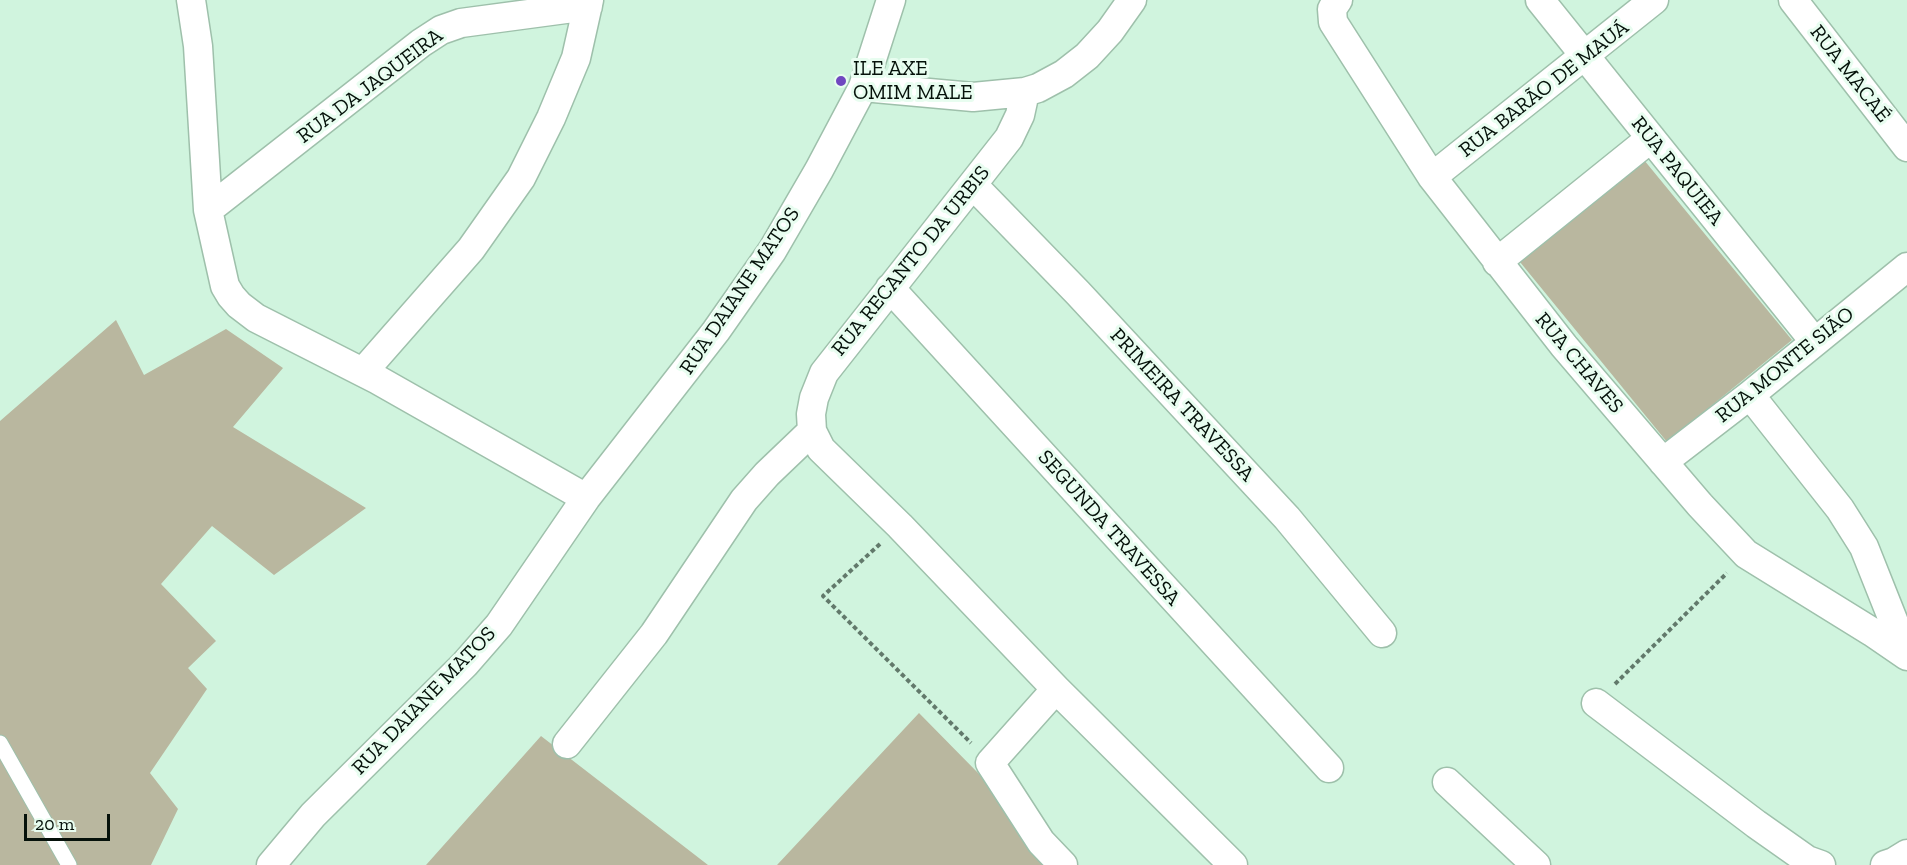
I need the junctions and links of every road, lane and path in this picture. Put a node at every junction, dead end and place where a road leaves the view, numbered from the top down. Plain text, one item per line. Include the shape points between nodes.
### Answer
1 (191, 0) edge
2 (891, 0) edge
3 (1132, 0) edge
4 (1338, 0) edge
5 (1540, 0) edge
6 (1654, 0) edge
7 (1793, 0) edge
8 (589, 3) edge
9 (1586, 56) junction
10 (864, 87) junction
11 (1025, 92) junction
12 (1651, 138) junction
13 (1907, 147) edge
14 (1432, 177) junction
15 (973, 185) junction
16 (208, 210) junction
17 (1497, 262) junction
18 (1907, 267) edge
19 (890, 288) junction
20 (1814, 341) junction
21 (363, 372) junction
22 (1750, 395) junction
23 (813, 433) junction
24 (1663, 462) junction
25 (586, 498) junction
26 (900, 526) junction
27 (1746, 554) junction
28 (1382, 633) dead end
29 (1907, 656) edge
30 (1056, 689) junction
31 (1596, 703) joint
32 (0, 743) edge
33 (567, 744) dead end
34 (990, 763) junction
35 (1329, 768) dead end
36 (1447, 783) dead end
37 (1907, 854) edge
38 (1811, 863) edge
39 (69, 865) edge
40 (271, 865) edge
41 (1063, 865) edge
42 (1233, 865) edge
43 (1536, 865) edge
44 (1885, 865) edge

1 - 16 street via 198,46
2 - 10 street, RUA DAIANE MATOS
3 - 11 street via 1082,60 1064,74
4 - 14 street, RUA CHAVES via 1332,9 1333,22
5 - 9 street, RUA PAQUIEA
6 - 9 street, RUA BARÃO DE MAUÁ
7 - 13 street, RUA MACAÉ
8 - 16 street, RUA DA JAQUEIRA via 461,22 441,30
8 - 21 street, RUA DA JAQUEIRA via 576,58 521,178 471,249
9 - 12 street, RUA PAQUIEA
9 - 14 street, RUA BARÃO DE MAUÁ
10 - 11 street via 973,97
10 - 25 street, RUA DAIANE MATOS via 772,251 717,331
11 - 15 street, RUA RECANTO DA URBIS via 1012,133
12 - 17 street
12 - 20 street, RUA PAQUIEA
14 - 17 street, RUA CHAVES
15 - 19 street, RUA RECANTO DA URBIS
15 - 28 street, PRIMEIRA TRAVESSA via 1287,519
16 - 21 street via 225,286 239,305 256,318
17 - 24 street, RUA CHAVES
18 - 20 street, RUA MONTE SIÃO
19 - 23 street, RUA RECANTO DA URBIS via 824,373 811,414
19 - 35 street, SEGUNDA TRAVESSA
20 - 22 street, RUA MONTE SIÃO
21 - 25 street
22 - 24 street, RUA MONTE SIÃO
22 - 29 street via 1840,509 1864,547
23 - 26 street via 821,449
23 - 33 street via 744,500 654,634
24 - 27 street, RUA CHAVES
25 - 40 street, RUA DAIANE MATOS via 499,625 313,815
26 - 30 street
26 - 34 path via 823,596
27 - 29 street, RUA CHAVES
27 - 31 path
30 - 34 street
30 - 42 street
31 - 38 street
32 - 39 lane
34 - 41 street via 1041,842
36 - 43 street
37 - 44 street

